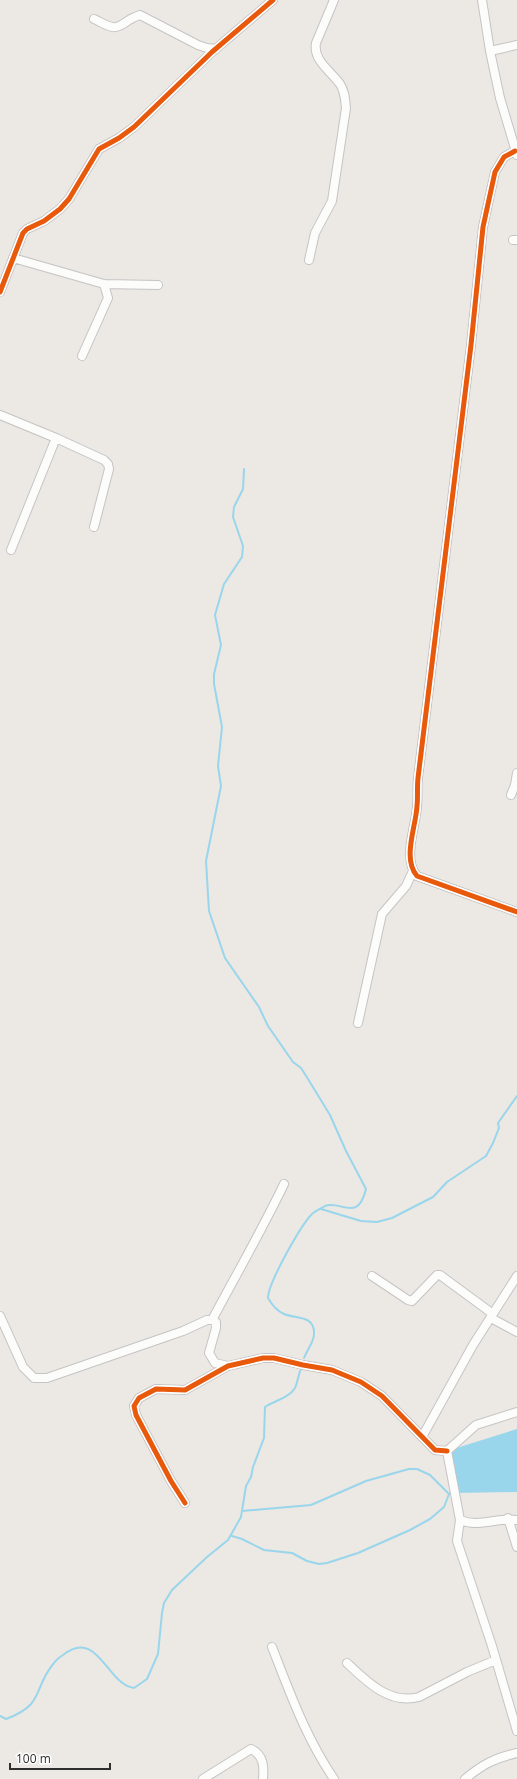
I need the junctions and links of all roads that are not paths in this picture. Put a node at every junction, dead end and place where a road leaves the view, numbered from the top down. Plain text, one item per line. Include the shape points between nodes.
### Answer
1 (273, 0) edge
2 (334, 0) edge
3 (482, 0) edge
4 (94, 19) dead end
5 (517, 45) edge
6 (216, 49) junction
7 (490, 51) junction
8 (516, 153) edge
9 (13, 258) junction
10 (309, 260) dead end
11 (2, 278) edge
12 (104, 284) junction
13 (158, 285) dead end
14 (0, 292) edge
15 (82, 356) dead end
16 (0, 415) edge
17 (56, 438) junction
18 (94, 527) dead end
19 (11, 550) dead end
20 (517, 773) edge
21 (511, 795) dead end
22 (413, 871) junction
23 (517, 912) edge
24 (358, 1023) dead end
25 (284, 1184) dead end
26 (372, 1276) dead end
27 (517, 1276) edge
28 (0, 1316) edge
29 (492, 1316) junction
30 (212, 1320) junction
31 (517, 1332) edge
32 (228, 1366) junction
33 (517, 1412) edge
34 (422, 1437) junction
35 (447, 1451) junction
36 (185, 1503) dead end
37 (508, 1518) junction
38 (460, 1520) junction
39 (517, 1520) edge
40 (517, 1547) edge
41 (272, 1647) dead end
42 (496, 1660) junction
43 (347, 1663) dead end
44 (517, 1731) edge
45 (517, 1753) edge
46 (203, 1779) edge
47 (263, 1779) edge
48 (334, 1779) edge
49 (465, 1779) edge

1 - 6 street
2 - 10 street via 315,50 317,58 340,85 345,95 346,108 332,201 315,233
3 - 7 street
4 - 6 street via 118,28 140,15 198,45
5 - 7 street
6 - 9 street via 134,127 99,149 69,199 44,221 27,229
7 - 8 street
8 - 22 street via 504,157 495,172 484,228 418,778 410,854
9 - 11 street
9 - 12 street
11 - 14 street
12 - 13 street
12 - 15 street via 108,298
16 - 17 street
17 - 18 street via 108,464 109,469
17 - 19 street
20 - 21 street
22 - 23 street via 424,880
22 - 24 street via 406,886 382,914
25 - 30 street via 265,1225
26 - 29 street via 412,1301 437,1275 440,1275
27 - 29 street
28 - 30 street via 23,1367 34,1378 40,1379
29 - 31 street
29 - 34 street via 456,1374
30 - 32 street via 216,1322 216,1328 209,1353 215,1363
32 - 34 street via 274,1358 332,1370 361,1382 382,1396
32 - 36 street via 185,1390 156,1389 139,1398 134,1406 140,1422
33 - 35 street via 476,1425
34 - 35 street via 435,1450
35 - 38 street
37 - 38 street via 476,1524
37 - 39 street
37 - 40 street
38 - 42 street via 457,1541
41 - 48 street via 304,1727
42 - 43 street via 411,1700 397,1698 378,1689
42 - 44 street
45 - 49 street via 483,1764
46 - 47 street via 251,1749 264,1764

